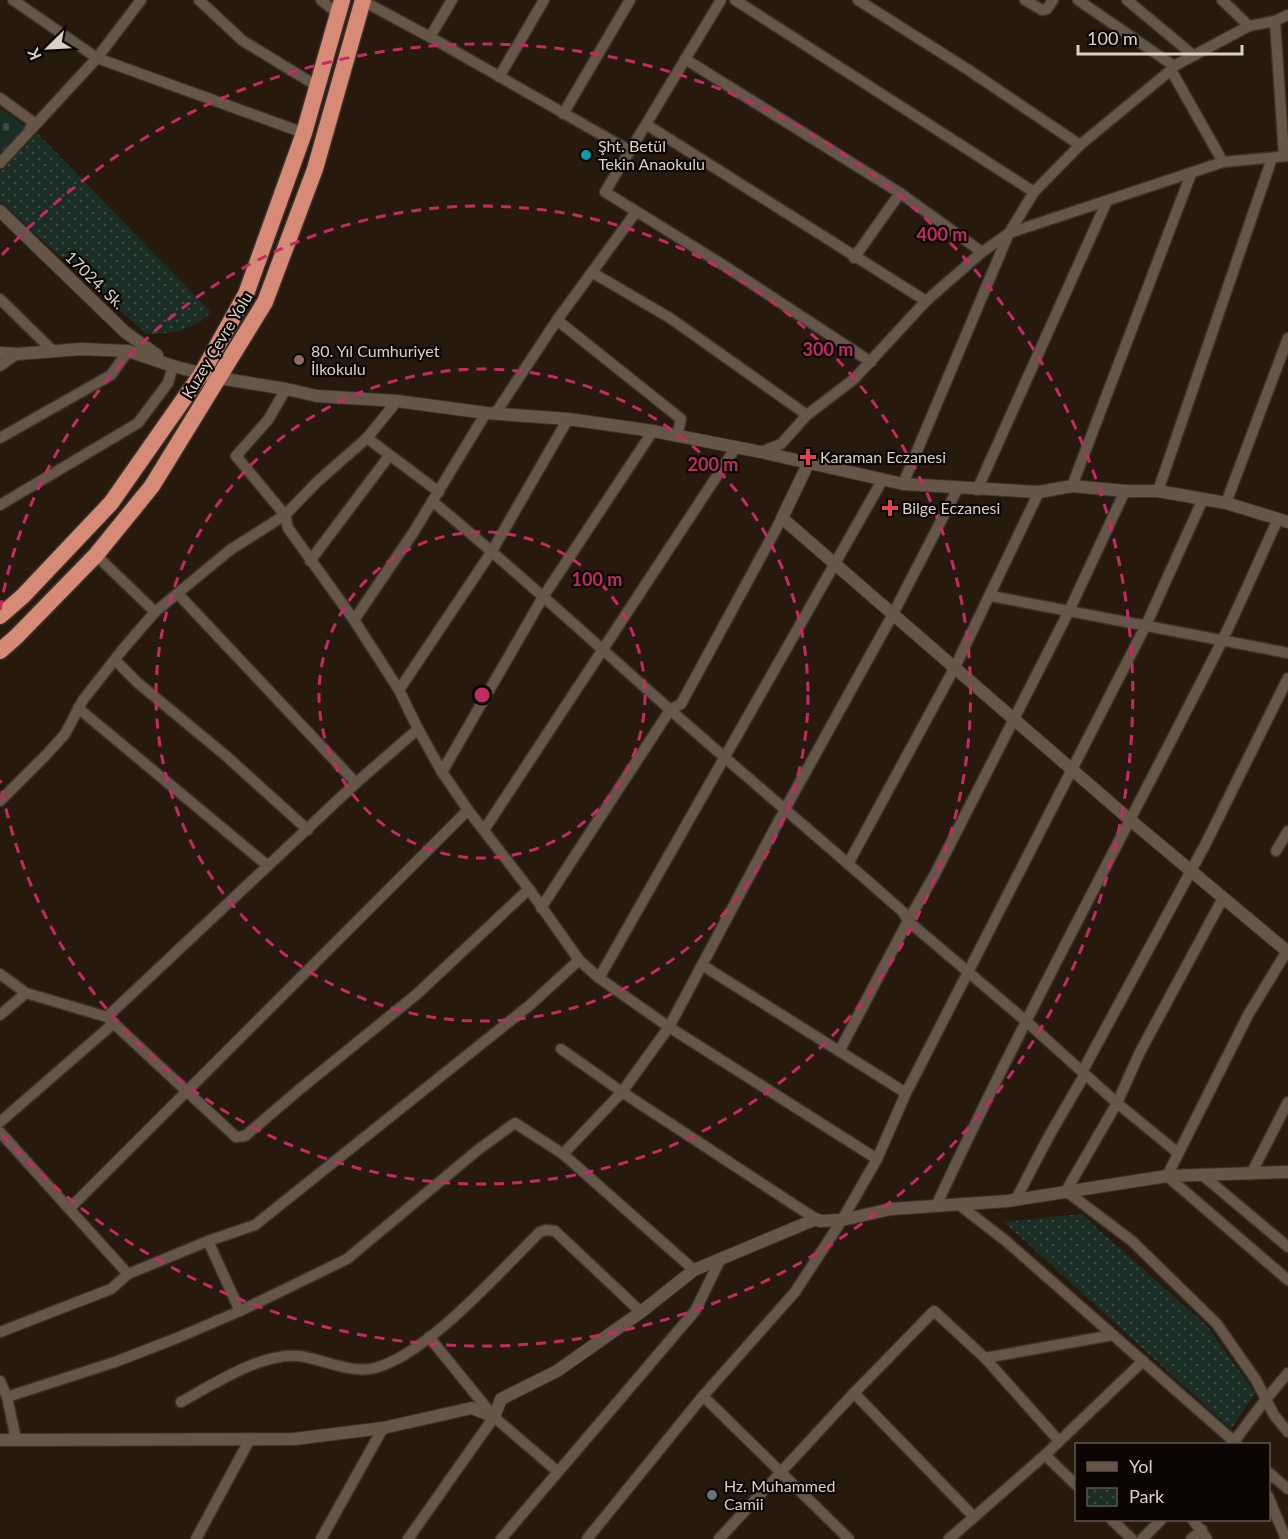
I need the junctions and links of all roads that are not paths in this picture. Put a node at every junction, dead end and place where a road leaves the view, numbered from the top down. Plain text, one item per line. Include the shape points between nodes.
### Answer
1 (13, 0) edge
2 (141, 0) edge
3 (199, 0) edge
4 (321, 0) edge
5 (452, 0) edge
6 (544, 0) edge
7 (630, 0) edge
8 (721, 0) edge
9 (735, 0) edge
10 (858, 0) edge
11 (1025, 0) edge
12 (1053, 0) edge
13 (1078, 0) edge
14 (1127, 0) edge
15 (1222, 0) edge
16 (363, 1) edge
17 (340, 7) edge
18 (1288, 15) edge
19 (1275, 21) junction
20 (1249, 26) junction
21 (430, 37) junction
22 (1193, 55) junction
23 (97, 58) junction
24 (685, 59) junction
25 (1172, 68) junction
26 (499, 77) junction
27 (317, 86) junction
28 (0, 98) edge
29 (563, 114) junction
30 (647, 125) junction
31 (30, 129) junction
32 (303, 133) junction
33 (1080, 145) junction
34 (630, 151) junction
35 (1286, 156) edge
36 (1272, 158) junction
37 (1223, 162) junction
38 (0, 163) edge
39 (1191, 174) junction
40 (1034, 192) junction
41 (900, 193) junction
42 (1107, 201) junction
43 (0, 211) edge
44 (636, 212) junction
45 (1009, 233) junction
46 (982, 252) junction
47 (854, 258) junction
48 (592, 273) junction
49 (0, 299) edge
50 (926, 301) junction
51 (557, 320) junction
52 (1288, 338) edge
53 (52, 350) junction
54 (128, 351) junction
55 (0, 353) edge
56 (17, 354) junction
57 (871, 362) junction
58 (0, 366) edge
59 (172, 366) junction
60 (202, 373) junction
61 (219, 378) junction
62 (286, 389) junction
63 (397, 401) junction
64 (491, 414) junction
65 (807, 415) junction
66 (568, 419) junction
67 (653, 431) junction
68 (677, 436) junction
69 (0, 438) edge
70 (367, 438) junction
71 (736, 447) junction
72 (761, 452) junction
73 (389, 456) junction
74 (809, 462) junction
75 (883, 479) junction
76 (903, 483) junction
77 (1072, 486) junction
78 (958, 488) junction
79 (977, 490) junction
80 (1125, 491) junction
81 (1158, 491) junction
82 (1039, 492) junction
83 (435, 496) junction
84 (1203, 499) junction
85 (1226, 503) junction
86 (0, 505) edge
87 (285, 515) junction
88 (782, 518) junction
89 (1283, 521) edge
90 (492, 551) junction
91 (96, 555) junction
92 (310, 561) junction
93 (835, 563) junction
94 (178, 594) junction
95 (990, 596) junction
96 (543, 597) junction
97 (1069, 610) junction
98 (155, 612) junction
99 (893, 614) junction
100 (0, 616) edge
101 (354, 620) junction
102 (1146, 625) junction
103 (1222, 641) junction
104 (0, 651) edge
105 (603, 651) junction
106 (1288, 653) edge
107 (115, 660) junction
108 (955, 667) junction
109 (1288, 678) edge
110 (399, 690) junction
111 (78, 708) junction
112 (670, 710) junction
113 (1014, 718) junction
114 (418, 729) junction
115 (725, 759) junction
116 (1072, 768) junction
117 (442, 772) junction
118 (357, 783) junction
119 (0, 801) edge
120 (468, 810) junction
121 (784, 811) junction
122 (1129, 819) junction
123 (308, 830) junction
124 (483, 830) junction
125 (1288, 831) edge
126 (1276, 851) dead end
127 (848, 864) junction
128 (268, 866) junction
129 (1191, 871) junction
130 (529, 889) junction
131 (1223, 898) junction
132 (541, 908) junction
133 (908, 921) junction
134 (1287, 952) edge
135 (579, 960) junction
136 (702, 965) junction
137 (0, 974) edge
138 (969, 974) junction
139 (599, 978) junction
140 (26, 993) junction
141 (0, 1015) edge
142 (110, 1020) junction
143 (1027, 1022) junction
144 (669, 1027) junction
145 (561, 1049) dead end
146 (840, 1050) junction
147 (1083, 1073) junction
148 (187, 1092) junction
149 (622, 1092) junction
150 (906, 1093) junction
151 (1288, 1102) edge
152 (1117, 1103) junction
153 (0, 1122) edge
154 (0, 1132) edge
155 (1178, 1153) junction
156 (563, 1154) junction
157 (877, 1159) junction
158 (1288, 1172) edge
159 (1201, 1174) junction
160 (1251, 1174) junction
161 (1167, 1176) junction
162 (1066, 1191) junction
163 (1016, 1199) junction
164 (958, 1204) junction
165 (936, 1206) junction
166 (70, 1208) junction
167 (816, 1219) junction
168 (842, 1220) junction
169 (208, 1241) junction
170 (1288, 1247) edge
171 (720, 1260) junction
172 (694, 1270) junction
173 (128, 1274) junction
174 (1288, 1280) edge
175 (240, 1311) junction
176 (641, 1312) junction
177 (0, 1332) edge
178 (1113, 1335) junction
179 (429, 1337) junction
180 (985, 1358) junction
181 (1143, 1361) junction
182 (1288, 1373) edge
183 (0, 1381) edge
184 (854, 1393) junction
185 (703, 1396) junction
186 (7, 1397) junction
187 (1266, 1399) junction
188 (181, 1402) dead end
189 (494, 1417) junction
190 (383, 1428) junction
191 (1288, 1432) edge
192 (16, 1439) junction
193 (250, 1439) junction
194 (0, 1440) edge
195 (1059, 1441) junction
196 (1233, 1443) edge
197 (1235, 1443) edge
198 (1045, 1455) junction
199 (557, 1471) junction
200 (780, 1473) junction
201 (1270, 1473) edge
202 (1075, 1483) edge
203 (1288, 1489) edge
204 (1270, 1499) edge
205 (973, 1516) junction
206 (1113, 1521) edge
207 (1160, 1521) edge
208 (1194, 1521) edge
209 (1204, 1535) edge
210 (196, 1539) edge
211 (321, 1539) edge
212 (408, 1539) edge
213 (501, 1539) edge
214 (587, 1539) edge
215 (719, 1539) edge
216 (849, 1539) edge
217 (949, 1539) edge
218 (1132, 1539) edge
219 (1142, 1539) edge
220 (1191, 1539) edge
221 (1286, 1539) edge

1 - 23 street
2 - 23 street
3 - 27 street via 243,41
4 - 17 street
5 - 21 street
6 - 26 street
7 - 29 street
8 - 24 street
9 - 40 street
10 - 33 street
11 - 12 street via 1042,10
13 - 25 street
14 - 22 street
15 - 20 street
16 - 21 street
16 - 61 highway, Kuzey Çevre Yolu via 315,169 265,302
17 - 27 highway, Kuzey Çevre Yolu
18 - 19 street
19 - 20 street
19 - 35 street
20 - 22 street
21 - 26 street
22 - 25 street
23 - 31 street
23 - 32 street
24 - 30 street
24 - 41 street
25 - 33 street
25 - 37 street
26 - 29 street
27 - 32 highway, Kuzey Çevre Yolu
28 - 31 street via 33,122
29 - 34 street
30 - 34 street
30 - 47 street
31 - 38 street
32 - 60 highway, Kuzey Çevre Yolu via 246,294
33 - 40 street
34 - 44 street via 605,192
35 - 36 street
36 - 37 street
36 - 81 street
37 - 39 street
39 - 42 street
39 - 77 street
40 - 45 street
41 - 46 street
41 - 47 street
42 - 45 street
42 - 79 street
43 - 59 street, 17024. Sk. via 125,332
44 - 48 street
44 - 57 street
45 - 46 street
45 - 76 street
46 - 50 street
47 - 50 street
48 - 51 street
48 - 65 street via 670,318
49 - 53 street
50 - 57 street
51 - 64 street
51 - 68 street via 681,419
52 - 85 street
53 - 54 street
53 - 56 street
54 - 59 street
54 - 69 street via 111,375
55 - 56 street
56 - 58 street
57 - 65 street
59 - 60 street
59 - 86 street via 168,383 138,423
60 - 61 street
60 - 100 highway, Kuzey Çevre Yolu via 111,503
61 - 62 street
61 - 91 highway, Kuzey Çevre Yolu via 152,486
62 - 63 street via 317,396
62 - 87 street via 268,420 236,456
63 - 64 street
63 - 70 street
64 - 66 street
64 - 83 street
65 - 72 street via 781,444
66 - 67 street
66 - 90 street
67 - 68 street
67 - 96 street
68 - 71 street
70 - 73 street
70 - 87 street
71 - 72 street
71 - 105 street
72 - 74 street
73 - 83 street
73 - 92 street
74 - 75 street
74 - 88 street
75 - 76 street
75 - 93 street
76 - 78 street
77 - 80 street
77 - 82 street
78 - 79 street
78 - 99 street
79 - 82 street
80 - 81 street
80 - 97 street
81 - 84 street
82 - 95 street
83 - 90 street
83 - 101 street
84 - 85 street
84 - 102 street
85 - 89 street
87 - 92 street via 288,528
87 - 94 street via 230,550
88 - 93 street
88 - 112 street via 681,704
89 - 103 street
90 - 96 street
90 - 110 street
91 - 98 street
91 - 104 highway, Kuzey Çevre Yolu
92 - 101 street
93 - 99 street
93 - 115 street
94 - 98 street
94 - 118 street
95 - 97 street
95 - 108 street
96 - 105 street
96 - 117 street
97 - 102 street
97 - 113 street
98 - 107 street
99 - 108 street
99 - 121 street
101 - 110 street
102 - 103 street
102 - 116 street
103 - 106 street
103 - 122 street
105 - 112 street
105 - 124 street
107 - 111 street
107 - 123 street
108 - 113 street
108 - 127 street
109 - 129 street
110 - 114 street
111 - 119 street via 59,741
111 - 128 street
112 - 115 street
112 - 132 street
113 - 116 street
113 - 133 street
114 - 117 street
114 - 118 street
115 - 121 street
115 - 139 street
116 - 122 street
116 - 138 street
117 - 120 street
118 - 123 street
120 - 124 street
120 - 148 street
121 - 127 street
121 - 136 street
122 - 129 street
122 - 143 street
123 - 128 street
124 - 130 street
125 - 126 street
127 - 133 street via 903,912
128 - 142 street
129 - 131 street
129 - 147 street
130 - 132 street
130 - 148 street via 417,994 245,1136 236,1137
131 - 134 street
131 - 152 street
132 - 135 street
133 - 138 street
133 - 146 street
134 - 155 street via 1248,1015
135 - 139 street
135 - 169 street via 530,1005 255,1225
136 - 144 street
136 - 146 street
137 - 140 street
138 - 143 street
138 - 150 street
139 - 144 street
140 - 141 street
140 - 142 street
142 - 148 street
142 - 153 street
143 - 147 street
143 - 165 street via 987,1096
144 - 149 street
144 - 157 street
145 - 149 street
146 - 150 street
147 - 152 street
147 - 163 street
148 - 166 street
149 - 156 street
149 - 167 street
150 - 157 street
151 - 160 street
152 - 155 street
152 - 162 street
154 - 166 street
155 - 161 street
156 - 172 street
156 - 175 street via 515,1123 347,1259
157 - 168 street
158 - 160 street
159 - 160 street
159 - 161 street
159 - 170 street
161 - 162 street
161 - 174 street
162 - 163 street
162 - 187 street via 1132,1241 1216,1324
163 - 164 street
164 - 165 street
164 - 178 street
165 - 168 street via 891,1209
166 - 173 street
167 - 168 street
167 - 171 street
168 - 185 street via 795,1293
169 - 173 street
169 - 175 street
171 - 172 street
171 - 199 street via 695,1311
172 - 176 street
173 - 177 street via 111,1289
175 - 186 street via 114,1362
176 - 179 street via 555,1232 546,1230
176 - 189 street via 557,1371 501,1399
178 - 180 street
178 - 181 street
179 - 188 street via 375,1368 345,1367 298,1356 277,1358 252,1365
179 - 189 street
180 - 184 street via 934,1311
180 - 195 street
181 - 195 street
181 - 196 street
182 - 187 street
183 - 186 street
184 - 200 street
184 - 205 street
185 - 200 street
185 - 214 street
186 - 192 street
187 - 191 street
187 - 197 street
189 - 190 street via 472,1408
189 - 199 street
189 - 212 street
190 - 193 street via 294,1439
190 - 211 street
192 - 193 street
192 - 194 street
193 - 210 street
195 - 198 street
198 - 202 street
198 - 205 street
199 - 213 street
200 - 215 street
200 - 216 street
201 - 203 street
204 - 221 street
205 - 217 street
206 - 218 street
207 - 219 street
208 - 209 street
209 - 220 street

